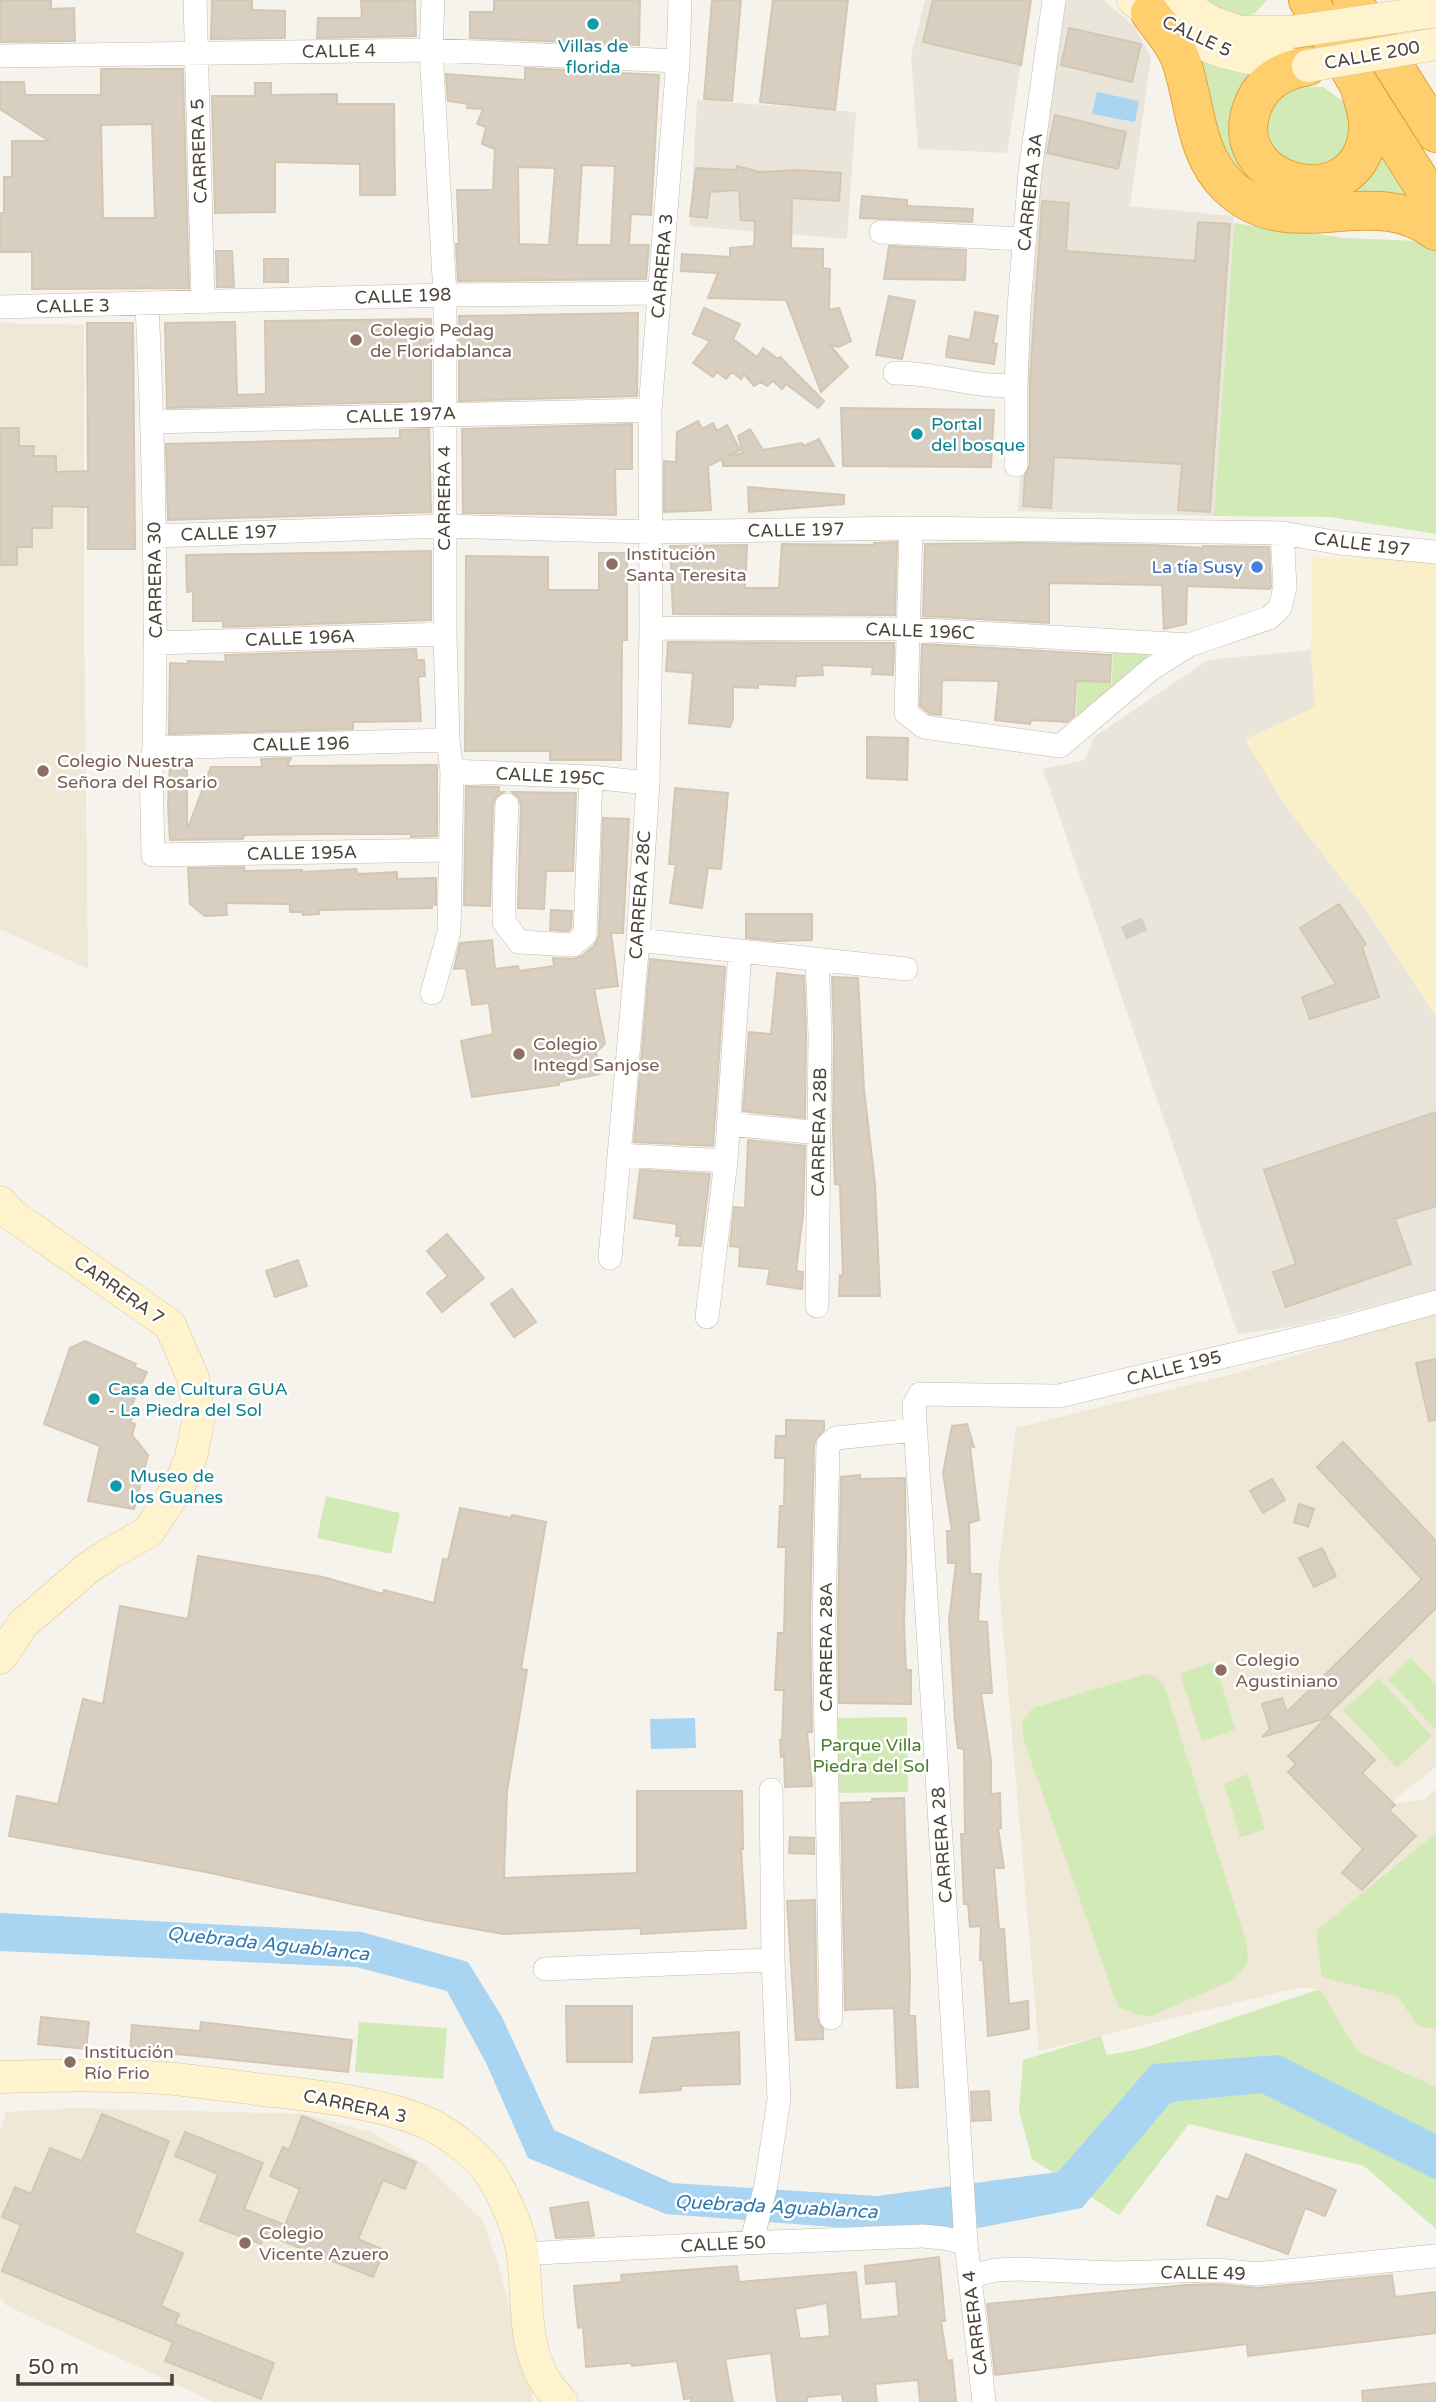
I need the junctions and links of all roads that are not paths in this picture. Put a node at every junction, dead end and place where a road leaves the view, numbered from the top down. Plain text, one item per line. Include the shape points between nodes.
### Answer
1 (195, 0) edge
2 (433, 0) edge
3 (680, 0) edge
4 (1054, 0) edge
5 (1352, 0) edge
6 (1413, 0) edge
7 (1153, 4) edge
8 (1436, 10) edge
9 (1300, 16) edge
10 (1436, 37) edge
11 (1436, 44) edge
12 (431, 50) junction
13 (197, 53) junction
14 (0, 56) edge
15 (678, 61) junction
16 (1308, 66) junction
17 (1359, 85) junction
18 (1436, 133) edge
19 (1436, 206) edge
20 (1436, 231) edge
21 (881, 232) dead end
22 (1025, 239) junction
23 (660, 293) junction
24 (444, 295) junction
25 (203, 302) junction
26 (147, 304) junction
27 (0, 307) edge
28 (895, 373) dead end
29 (1016, 385) junction
30 (650, 410) junction
31 (444, 414) junction
32 (152, 422) junction
33 (1016, 465) dead end
34 (443, 526) junction
35 (911, 528) junction
36 (650, 532) junction
37 (1282, 533) junction
38 (154, 536) junction
39 (1436, 552) edge
40 (651, 628) junction
41 (909, 629) junction
42 (445, 634) junction
43 (156, 643) junction
44 (1189, 645) junction
45 (448, 740) junction
46 (154, 748) junction
47 (452, 771) junction
48 (591, 777) junction
49 (648, 783) junction
50 (507, 805) dead end
51 (451, 850) junction
52 (153, 855) joint
53 (638, 940) junction
54 (740, 951) junction
55 (817, 959) junction
56 (906, 969) dead end
57 (432, 993) dead end
58 (729, 1124) junction
59 (819, 1133) junction
60 (619, 1155) junction
61 (726, 1160) junction
62 (0, 1202) edge
63 (610, 1258) dead end
64 (1436, 1302) edge
65 (817, 1306) dead end
66 (707, 1317) dead end
67 (914, 1405) joint
68 (915, 1430) junction
69 (0, 1658) edge
70 (771, 1790) dead end
71 (773, 1960) junction
72 (545, 1969) dead end
73 (831, 2018) dead end
74 (0, 2053) edge
75 (45, 2076) junction
76 (0, 2077) edge
77 (753, 2232) junction
78 (966, 2238) junction
79 (523, 2254) junction
80 (1436, 2256) edge
81 (970, 2276) junction
82 (562, 2402) edge
83 (984, 2402) edge

1 - 13 street, CARRERA 5
2 - 12 street, CARRERA 4
3 - 15 street, CARRERA 3
4 - 22 street, CARRERA 3A
5 - 18 highway
6 - 10 highway
7 - 9 main road, CALLE 5 via 1240,32
7 - 16 main road, CALLE 5 via 1182,32 1224,52
7 - 20 highway via 1179,54 1205,152 1237,193 1285,214 1378,210 1424,222
8 - 9 main road, CALLE 200, bridge
9 - 17 highway
11 - 16 main road, CALLE 200, bridge
12 - 13 street, CALLE 4
12 - 15 street, CALLE 4
12 - 24 street, CARRERA 4
13 - 14 street, CALLE 4
13 - 25 street, CARRERA 5
15 - 23 street, CARRERA 3
16 - 17 highway via 1266,83 1251,110 1250,140 1256,154 1264,166 1290,183 1328,182 1358,160 1368,131
17 - 19 highway
21 - 22 street
22 - 29 street, CARRERA 3A
23 - 24 street, CALLE 198
23 - 30 street, CARRERA 3
24 - 25 street, CALLE 198
24 - 31 street, CARRERA 4
25 - 26 street, CALLE 198
26 - 27 street, CALLE 3
26 - 32 street, CARRERA 30
28 - 29 street
29 - 33 street, CARRERA 3A
30 - 31 street, CALLE 197A
30 - 36 street, CARRERA 3
31 - 32 street, CALLE 197A
31 - 34 street, CARRERA 4
32 - 38 street, CARRERA 30
34 - 36 street, CALLE 197
34 - 38 street, CALLE 197
34 - 42 street, CARRERA 4
35 - 36 street, CALLE 197
35 - 37 street, CALLE 197
35 - 41 street
36 - 40 street, CARRERA 28C
37 - 39 street, CALLE 197
37 - 44 street, CALLE 196C via 1285,587 1280,608 1269,618
38 - 43 street, CARRERA 30
40 - 41 street, CALLE 196C
40 - 49 street, CARRERA 28C
41 - 44 street, CALLE 196C
41 - 44 street, CALLE 196C via 906,713 925,727 1060,746 1152,669
42 - 43 street, CALLE 196A
42 - 45 street, CARRERA 4
43 - 46 street, CARRERA 30
45 - 46 street, CALLE 196
45 - 47 street, CARRERA 4
46 - 52 street, CARRERA 30
47 - 48 street, CALLE 195C
47 - 51 street, CARRERA 4
48 - 49 street, CALLE 195C
48 - 50 street via 585,935 573,945 519,942 505,922
49 - 53 street, CARRERA 28C
51 - 52 street, CALLE 195A
51 - 57 street, CARRERA 4 via 449,932
53 - 54 street
53 - 60 street, CARRERA 28C
54 - 55 street
54 - 58 street
55 - 56 street
55 - 59 street, CARRERA 28B
58 - 59 street
58 - 61 street
59 - 65 street, CARRERA 28B
60 - 61 street
60 - 63 street, CARRERA 28C
61 - 66 street
62 - 69 main road, CARRERA 7 via 170,1325 193,1378 199,1417 179,1486 148,1532 79,1576 23,1624
64 - 67 street, CALLE 195 via 1059,1396 920,1394
67 - 68 street, CARRERA 28
68 - 73 street, CARRERA 28A via 836,1438 828,1445 824,1621
68 - 78 street, CARRERA 28
70 - 71 street
71 - 72 street
71 - 77 street via 779,2099 766,2185
74 - 75 main road
75 - 76 main road, CARRERA 3
75 - 79 main road, CARRERA 3 via 164,2078 278,2091 350,2102 422,2121 468,2149 495,2180
77 - 78 street, CALLE 50
77 - 79 street, CALLE 50 via 646,2249
78 - 81 street, CARRERA 4
79 - 82 main road, CARRERA 3 via 536,2362
80 - 81 street, CALLE 49 via 1256,2274 1019,2269
81 - 83 street, CARRERA 4

